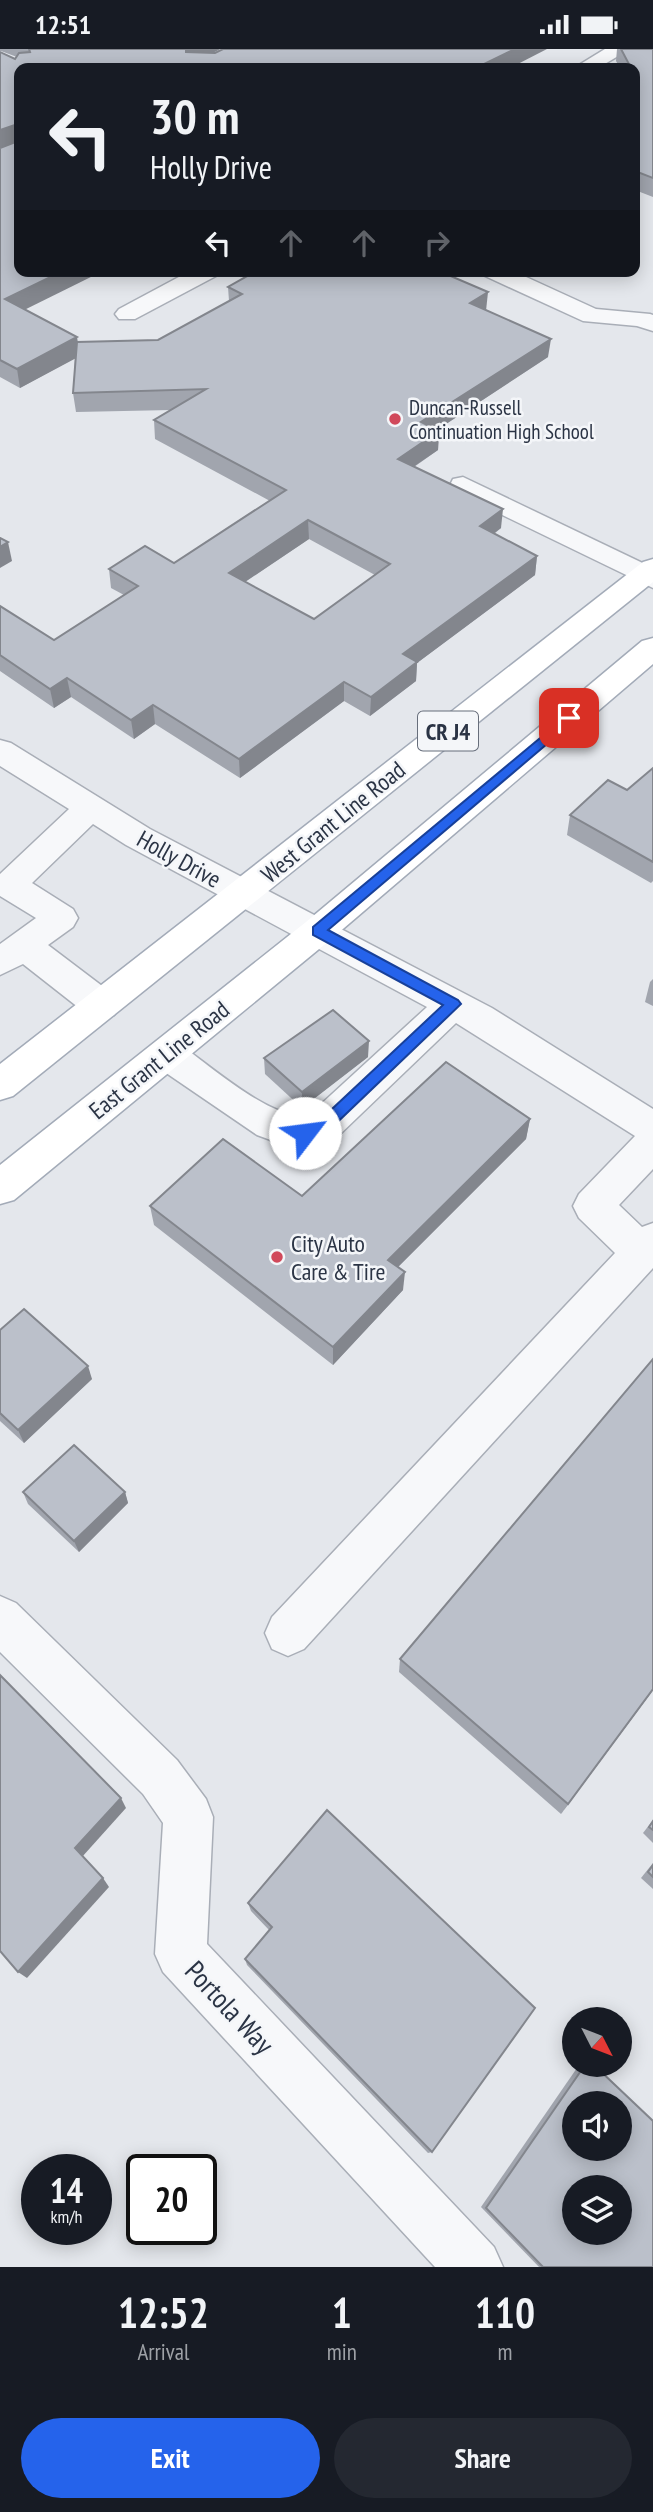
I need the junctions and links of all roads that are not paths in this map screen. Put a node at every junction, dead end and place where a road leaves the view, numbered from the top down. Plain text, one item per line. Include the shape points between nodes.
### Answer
1 (620, 49) edge
2 (593, 63) edge
3 (197, 277) edge
4 (506, 277) edge
5 (127, 314) dead end
6 (653, 324) edge
7 (463, 485) dead end
8 (650, 573) edge
9 (653, 648) edge
10 (0, 751) edge
11 (90, 808) junction
12 (242, 894) junction
13 (318, 931) junction
14 (12, 953) edge
15 (453, 1004) junction
16 (101, 1005) junction
17 (166, 1054) junction
18 (0, 1085) edge
19 (653, 1128) edge
20 (653, 1143) edge
21 (0, 1188) edge
22 (647, 1246) edge
23 (0, 1619) edge
24 (288, 1633) dead end
25 (474, 2267) edge

1 - 2 street
3 - 5 street
4 - 6 street via 592,316
7 - 8 street
8 - 12 main road, West Grant Line Road / CR J4
9 - 13 main road, CR J4
10 - 11 street, Holly Drive
11 - 12 street, Holly Drive
11 - 14 street via 9,885 61,918
12 - 13 street, Holly Drive
12 - 16 main road, CR J4
13 - 15 street, Holly Drive
13 - 17 main road, East Grant Line Road / CR J4
14 - 16 street
15 - 17 street via 322,1128 305,1133 264,1119
15 - 19 street, Holly Drive
16 - 18 main road, CR J4
17 - 21 main road, East Grant Line Road / CR J4
20 - 22 street via 593,1206
22 - 24 street
23 - 25 street, Portola Way via 160,1777 188,1817 181,1954

